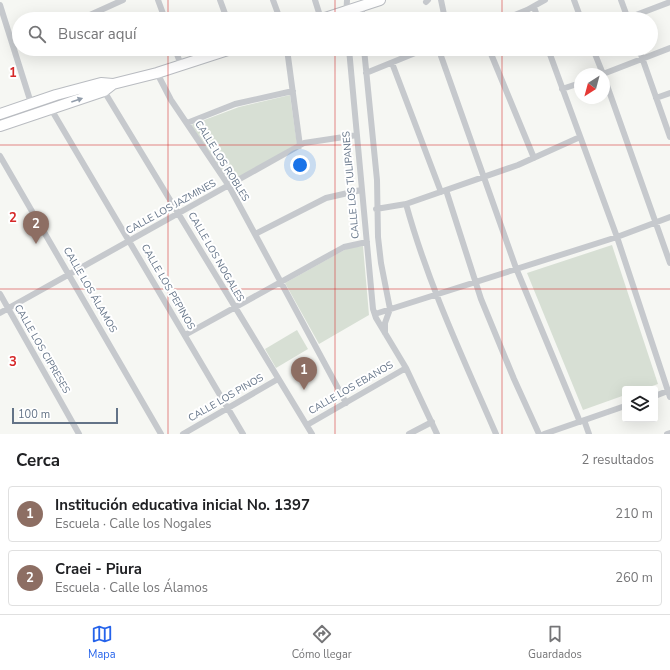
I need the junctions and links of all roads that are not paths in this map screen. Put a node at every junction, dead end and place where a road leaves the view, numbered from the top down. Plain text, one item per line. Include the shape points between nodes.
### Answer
1 (104, 0) edge
2 (123, 0) edge
3 (158, 0) edge
4 (220, 0) edge
5 (273, 0) edge
6 (315, 0) edge
7 (347, 0) edge
8 (380, 0) edge
9 (441, 0) edge
10 (545, 0) edge
11 (574, 0) edge
12 (621, 0) edge
13 (670, 2) edge
14 (0, 5) edge
15 (362, 6) junction
16 (534, 7) junction
17 (107, 8) junction
18 (98, 12) edge
19 (162, 12) edge
20 (224, 12) edge
21 (277, 12) edge
22 (319, 12) edge
23 (345, 12) edge
24 (351, 12) edge
25 (362, 12) edge
26 (444, 12) edge
27 (522, 12) edge
28 (536, 12) edge
29 (579, 12) edge
30 (626, 12) edge
31 (644, 12) edge
32 (11, 43) joint
33 (12, 46) edge
34 (670, 48) edge
35 (658, 53) edge
36 (15, 56) edge
37 (178, 56) edge
38 (209, 56) edge
39 (288, 56) edge
40 (350, 56) edge
41 (365, 56) edge
42 (407, 56) edge
43 (441, 56) edge
44 (492, 56) edge
45 (550, 56) edge
46 (596, 56) edge
47 (642, 56) edge
48 (650, 56) edge
49 (643, 59) junction
50 (392, 62) junction
51 (181, 65) junction
52 (601, 68) edge
53 (610, 71) edge
54 (157, 73) junction
55 (366, 73) junction
56 (114, 84) junction
57 (574, 84) edge
58 (562, 89) junction
59 (104, 91) junction
60 (293, 91) junction
61 (670, 93) edge
62 (610, 94) edge
63 (656, 98) junction
64 (31, 104) junction
65 (51, 109) junction
66 (0, 114) edge
67 (187, 123) junction
68 (0, 126) edge
69 (357, 135) junction
70 (580, 137) junction
71 (670, 137) edge
72 (300, 146) junction
73 (0, 156) edge
74 (534, 158) junction
75 (485, 176) junction
76 (229, 186) junction
77 (361, 190) junction
78 (443, 191) junction
79 (406, 204) junction
80 (376, 209) junction
81 (180, 214) junction
82 (670, 217) edge
83 (656, 222) junction
84 (255, 234) junction
85 (616, 237) junction
86 (130, 241) junction
87 (367, 242) junction
88 (670, 264) edge
89 (516, 268) junction
90 (70, 274) junction
91 (281, 282) junction
92 (475, 282) junction
93 (0, 294) edge
94 (435, 294) junction
95 (234, 307) junction
96 (8, 308) junction
97 (390, 309) junction
98 (0, 313) edge
99 (375, 316) junction
100 (385, 333) junction
101 (185, 335) junction
102 (406, 368) junction
103 (278, 379) junction
104 (669, 393) edge
105 (658, 395) edge
106 (346, 403) junction
107 (622, 407) edge
108 (228, 409) junction
109 (582, 421) junction
110 (432, 422) junction
111 (307, 425) junction
112 (79, 434) edge
113 (161, 434) edge
114 (183, 434) edge
115 (244, 434) edge
116 (312, 434) edge
117 (409, 434) edge
118 (437, 434) edge
119 (496, 434) edge
120 (539, 434) edge
121 (544, 434) edge
122 (589, 434) edge

1 - 17 street
2 - 17 street
3 - 19 street
4 - 20 street
5 - 21 street
6 - 22 street
7 - 23 street
8 - 15 main road
9 - 26 street
10 - 16 street
11 - 29 street
12 - 30 street
13 - 31 street
14 - 32 street
15 - 24 main road
15 - 25 street
16 - 27 street
16 - 28 street
17 - 18 street
32 - 33 street
34 - 35 street
36 - 64 street
37 - 51 street
38 - 51 main road
39 - 60 street
40 - 69 street, CALLE LOS TULIPANES
41 - 55 street
42 - 50 street
43 - 75 street
44 - 74 street
45 - 58 street
46 - 52 street
47 - 49 street
48 - 49 street
49 - 53 street
49 - 63 street
50 - 55 street
50 - 78 street
51 - 54 main road
54 - 56 main road
54 - 67 street, CALLE LOS ROBLES
55 - 80 street via 377,180
56 - 59 main road
56 - 64 main road via 102,82
57 - 58 street
58 - 70 street
65 -> 59 main road
59 - 81 street, CALLE LOS NOGALES
60 - 67 street via 235,104
60 - 72 street
61 - 63 street
62 - 83 street
63 - 71 street
64 - 66 main road
65 - 68 main road
65 - 86 street, CALLE LOS PEPINOS
67 - 76 street, CALLE LOS ROBLES
69 - 72 street, CALLE LOS JAZMINES via 304,143
69 - 77 street, CALLE LOS TULIPANES
70 - 74 street
70 - 85 street
72 - 76 street, CALLE LOS JAZMINES
73 - 90 street, CALLE LOS ÁLAMOS
74 - 75 street
75 - 78 street
75 - 89 street
76 - 81 street, CALLE LOS JAZMINES
76 - 84 street, CALLE LOS ROBLES
77 - 84 street via 326,198
77 - 87 street, CALLE LOS TULIPANES
78 - 79 street
78 - 92 street
79 - 80 street
79 - 94 street
80 - 97 street via 381,263
81 - 86 street, CALLE LOS JAZMINES
81 - 95 street, CALLE LOS NOGALES
82 - 83 street
83 - 85 street
83 - 88 street
84 - 91 street, CALLE LOS ROBLES
85 - 89 street
85 - 104 street
86 - 90 street, CALLE LOS JAZMINES
86 - 101 street, CALLE LOS PEPINOS
87 - 91 street via 344,247
87 - 99 street, CALLE LOS TULIPANES
89 - 92 street
89 - 109 street
90 - 96 street, CALLE LOS JAZMINES
90 - 113 street, CALLE LOS ÁLAMOS
91 - 95 street
91 - 106 street, CALLE LOS ROBLES
92 - 94 street
92 - 120 street
93 - 96 street, CALLE LOS CIPRESES
94 - 97 street
94 - 119 street
95 - 101 street
95 - 103 street, CALLE LOS NOGALES
96 - 98 street, CALLE LOS JAZMINES
96 - 112 street, CALLE LOS CIPRESES
97 - 99 street
97 - 100 street via 385,323
99 - 100 street
100 - 102 street
101 - 108 street, CALLE LOS PEPINOS
102 - 106 street, CALLE LOS EBANOS
102 - 110 street
103 - 108 street, CALLE LOS PINOS
103 - 111 street, CALLE LOS NOGALES
104 - 105 street
106 - 111 street, CALLE LOS EBANOS
107 - 109 street
108 - 114 street, CALLE LOS PINOS
108 - 115 street, CALLE LOS PEPINOS
109 - 121 street
109 - 122 street
110 - 117 street
110 - 118 street
111 - 116 street, CALLE LOS NOGALES

